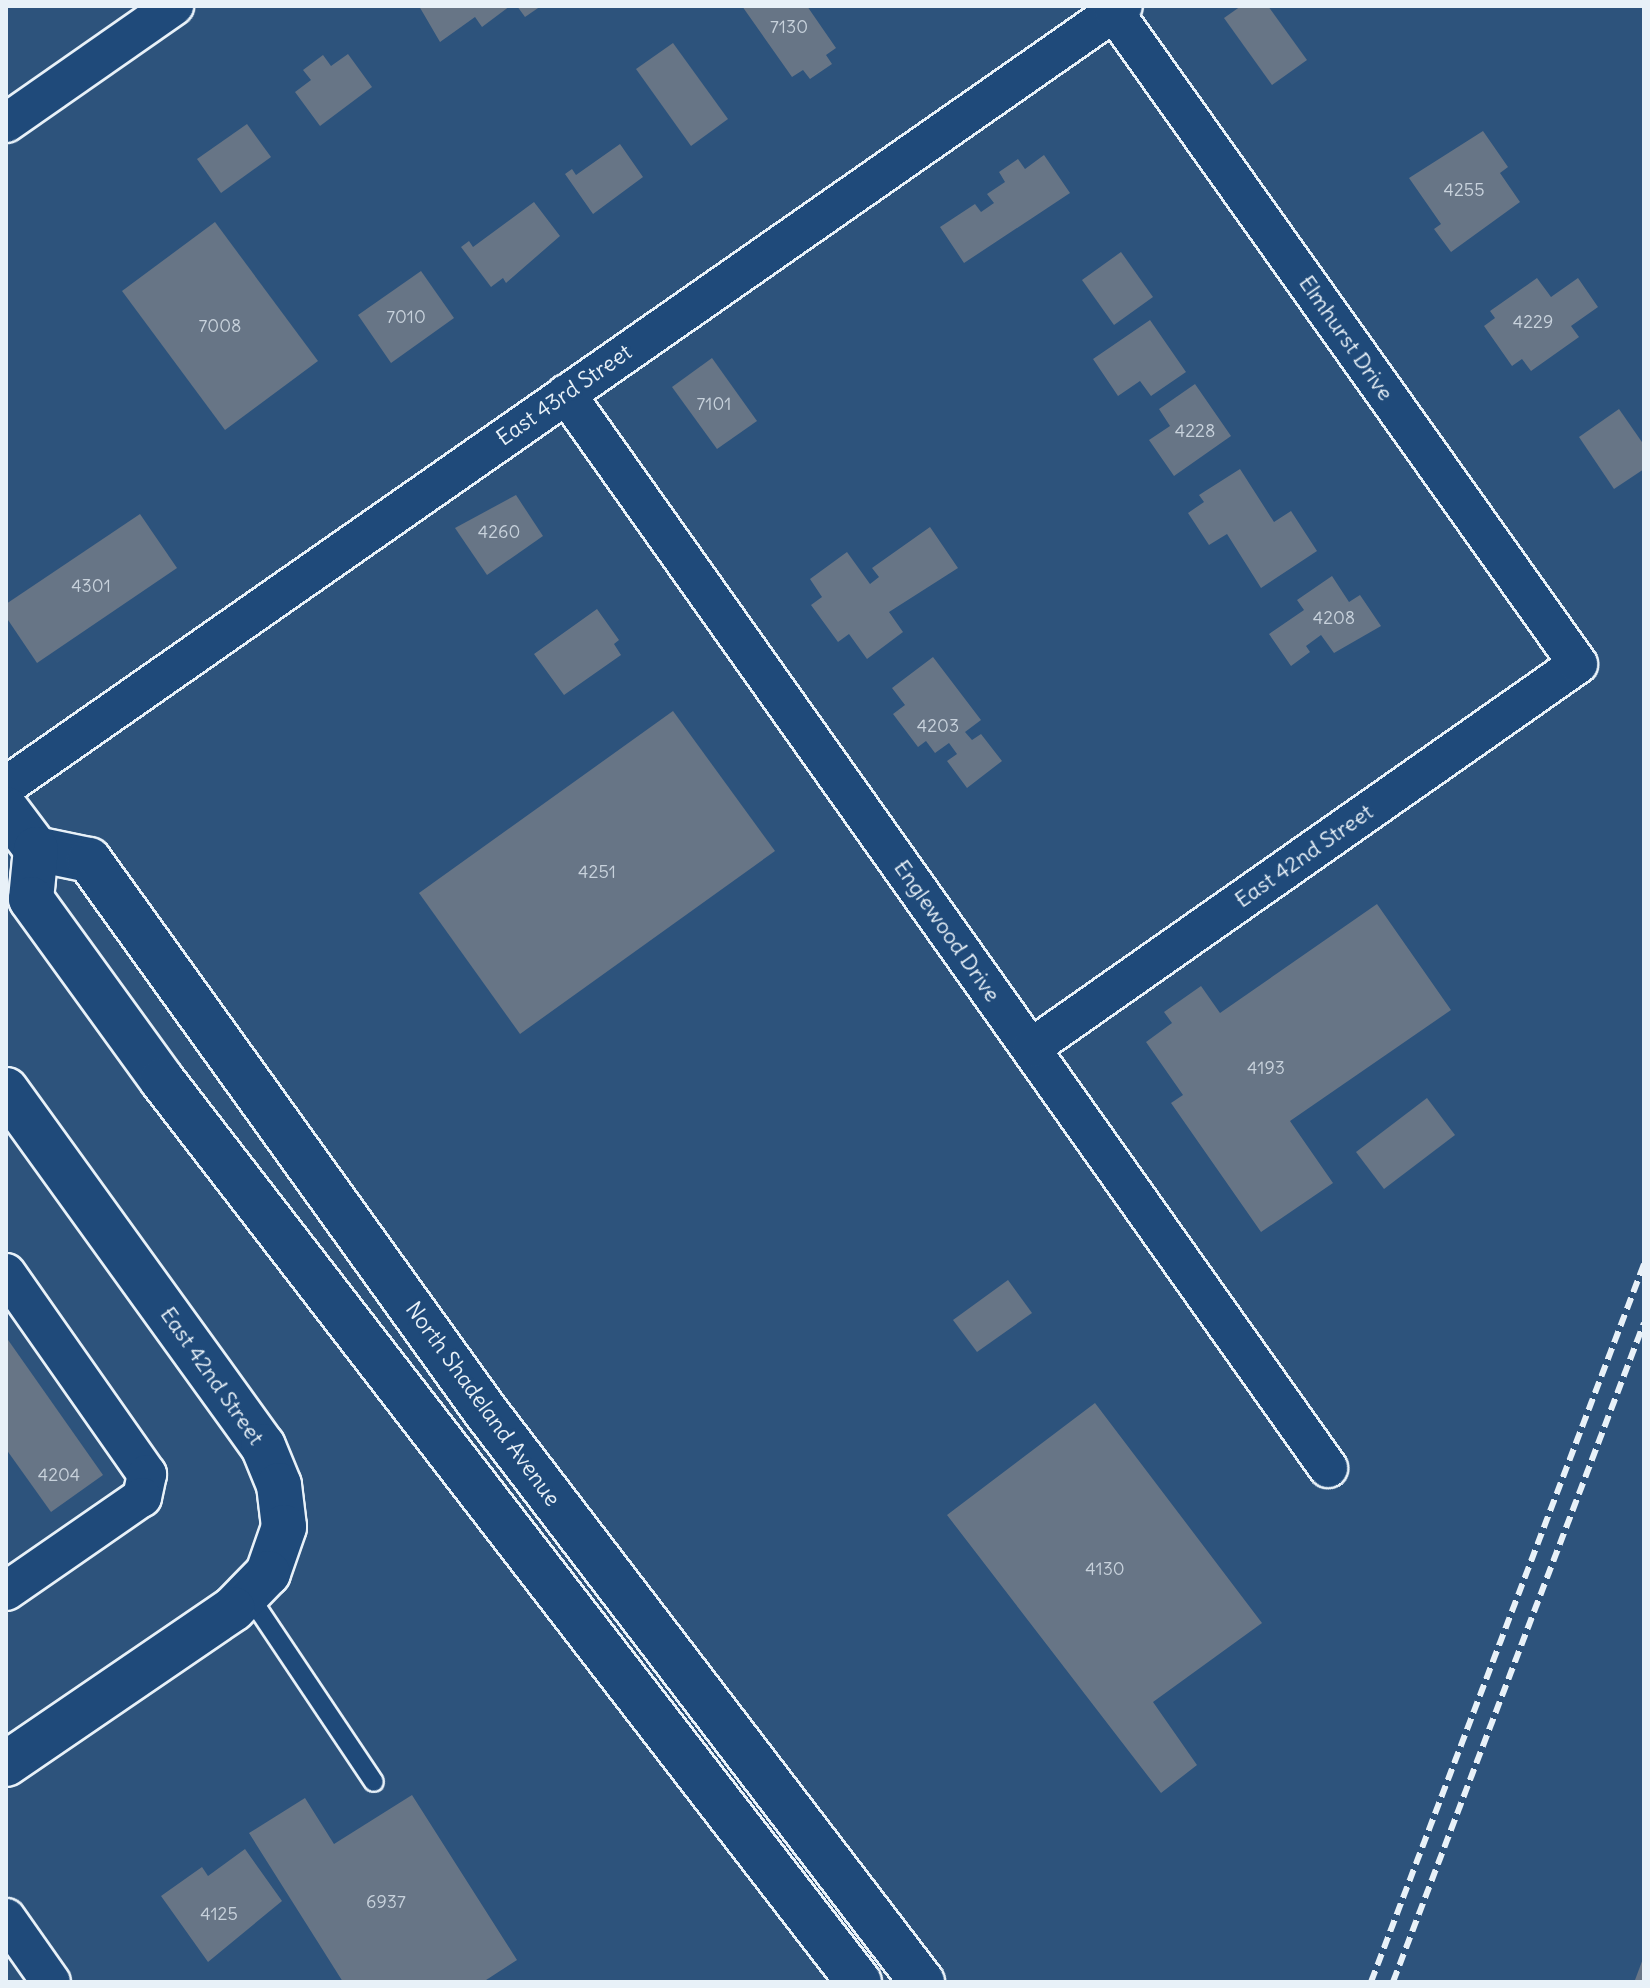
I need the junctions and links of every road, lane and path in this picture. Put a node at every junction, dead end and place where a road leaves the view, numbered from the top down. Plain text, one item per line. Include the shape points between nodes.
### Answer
1 (174, 6) edge
2 (1118, 9) edge
3 (6, 123) edge
4 (566, 394) junction
5 (1578, 664) joint
6 (6, 786) edge
7 (6, 809) edge
8 (36, 849) junction
9 (1031, 1048) junction
10 (6, 1090) edge
11 (6, 1273) edge
12 (1328, 1468) dead end
13 (6, 1591) edge
14 (248, 1594) junction
15 (6, 1764) edge
16 (374, 1782) dead end
17 (6, 1918) edge
18 (51, 1982) edge
19 (859, 1982) edge
20 (922, 1982) edge

1 - 3 street
2 - 4 street, East 43rd Street
2 - 5 street, Elmhurst Drive
4 - 6 street, East 43rd Street
4 - 9 street, Englewood Drive
5 - 9 street, East 42nd Street
7 - 8 main road
8 - 19 main road via 31,899 143,1054
8 - 20 main road, North Shadeland Avenue via 89,860 486,1412
9 - 12 street, Englewood Drive
10 - 14 main road, East 42nd Street via 263,1446 279,1485 284,1527 268,1573
11 - 13 street via 141,1459 147,1485 142,1497
14 - 15 main road, East 42nd Street via 207,1630
14 - 16 lane
17 - 18 street

